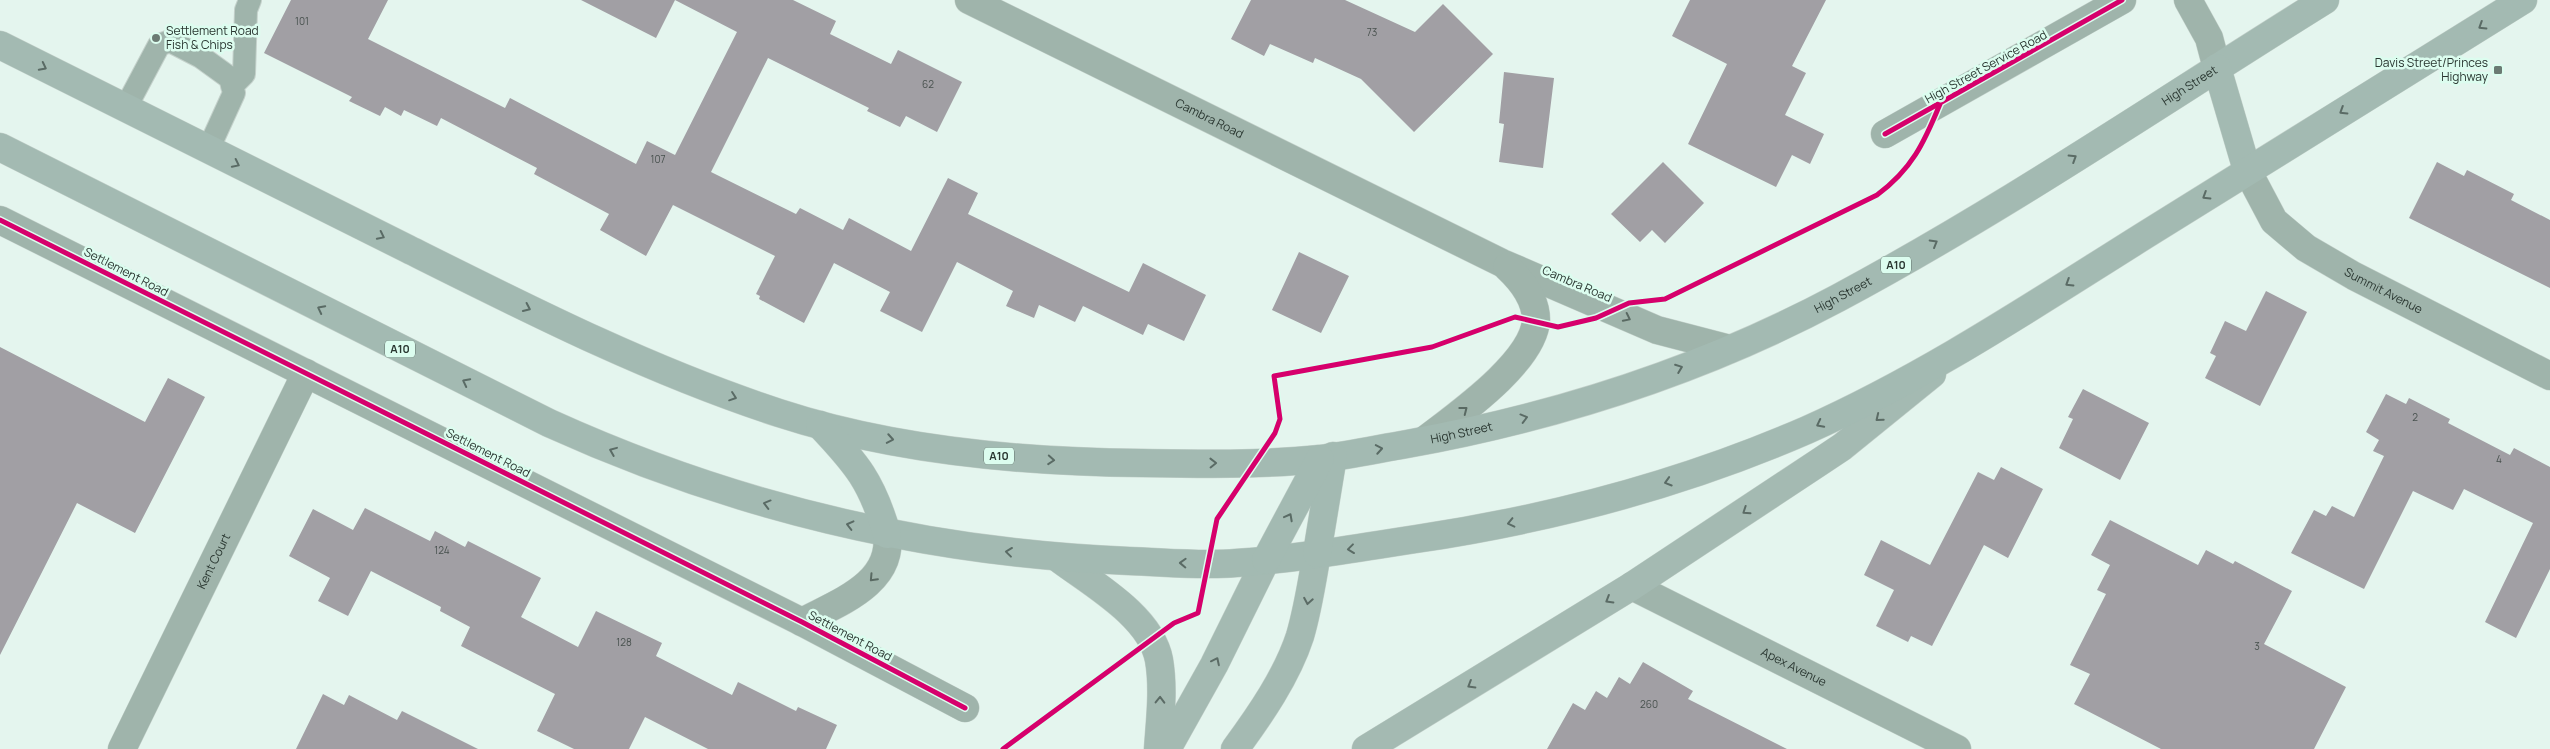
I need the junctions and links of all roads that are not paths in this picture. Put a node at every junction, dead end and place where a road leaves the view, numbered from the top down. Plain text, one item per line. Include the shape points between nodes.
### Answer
1 (250, 0) edge
2 (969, 0) edge
3 (2122, 0) edge
4 (2188, 0) edge
5 (2325, 0) edge
6 (2523, 0) edge
7 (0, 45) edge
8 (2217, 68) junction
9 (232, 86) junction
10 (125, 109) junction
11 (1885, 134) dead end
12 (0, 148) edge
13 (208, 150) junction
14 (2247, 170) junction
15 (0, 220) edge
16 (1502, 263) junction
17 (1730, 349) junction
18 (1957, 354) junction
19 (306, 374) junction
20 (2550, 376) edge
21 (820, 425) junction
22 (1426, 440) junction
23 (1327, 458) junction
24 (887, 534) junction
25 (1317, 553) junction
26 (1058, 558) junction
27 (1266, 560) junction
28 (1632, 586) junction
29 (802, 622) junction
30 (965, 708) dead end
31 (122, 749) edge
32 (1158, 749) edge
33 (1167, 749) edge
34 (1235, 749) edge
35 (1366, 749) edge
36 (1957, 749) edge

1 - 9 lane via 246,10 244,74
2 - 16 street, Cambra Road
3 - 11 street, High Street Service Road
4 - 8 street via 2209,38
5 - 8 highway, High Street / A10
6 -> 14 highway, A10
7 -> 10 highway, A10
8 - 14 highway
17 -> 8 highway, High Street / A10 via 1836,299 1978,218
9 - 10 lane via 230,78 201,57 170,41 159,45
9 - 13 lane via 234,93
10 - 13 highway, A10
24 -> 12 highway, A10 via 747,499 609,450 473,386
13 -> 21 highway, A10 via 623,354 687,381
14 -> 18 highway, A10
14 - 20 street, Summit Avenue via 2274,221 2306,248
15 - 19 street, Settlement Road
16 -> 17 street, Cambra Road via 1656,330
22 -> 16 street, Cambra Road via 1477,400 1520,356 1531,338 1536,322 1532,300
22 -> 17 highway, High Street / A10 via 1522,419
18 -> 25 highway, A10 via 1811,428 1687,476 1630,494 1505,524
18 -> 28 street via 1842,447
19 - 29 street, Settlement Road
19 - 31 street, Kent Court
21 -> 23 highway, A10 via 932,447 1094,463 1256,463
21 - 24 highway via 861,471 876,500
23 -> 22 highway, High Street / A10
23 - 25 highway
27 -> 23 highway
26 -> 24 highway, A10
24 -> 29 street, Settlement Road via 888,554 873,579
25 - 27 highway, A10
25 -> 34 street via 1306,614 1295,649 1256,720
27 -> 26 highway, A10 via 1209,564
32 -> 26 street via 1160,671 1151,639 1120,605
33 -> 27 street via 1210,673
28 -> 35 street
28 - 36 street, Apex Avenue
29 - 30 street, Settlement Road

